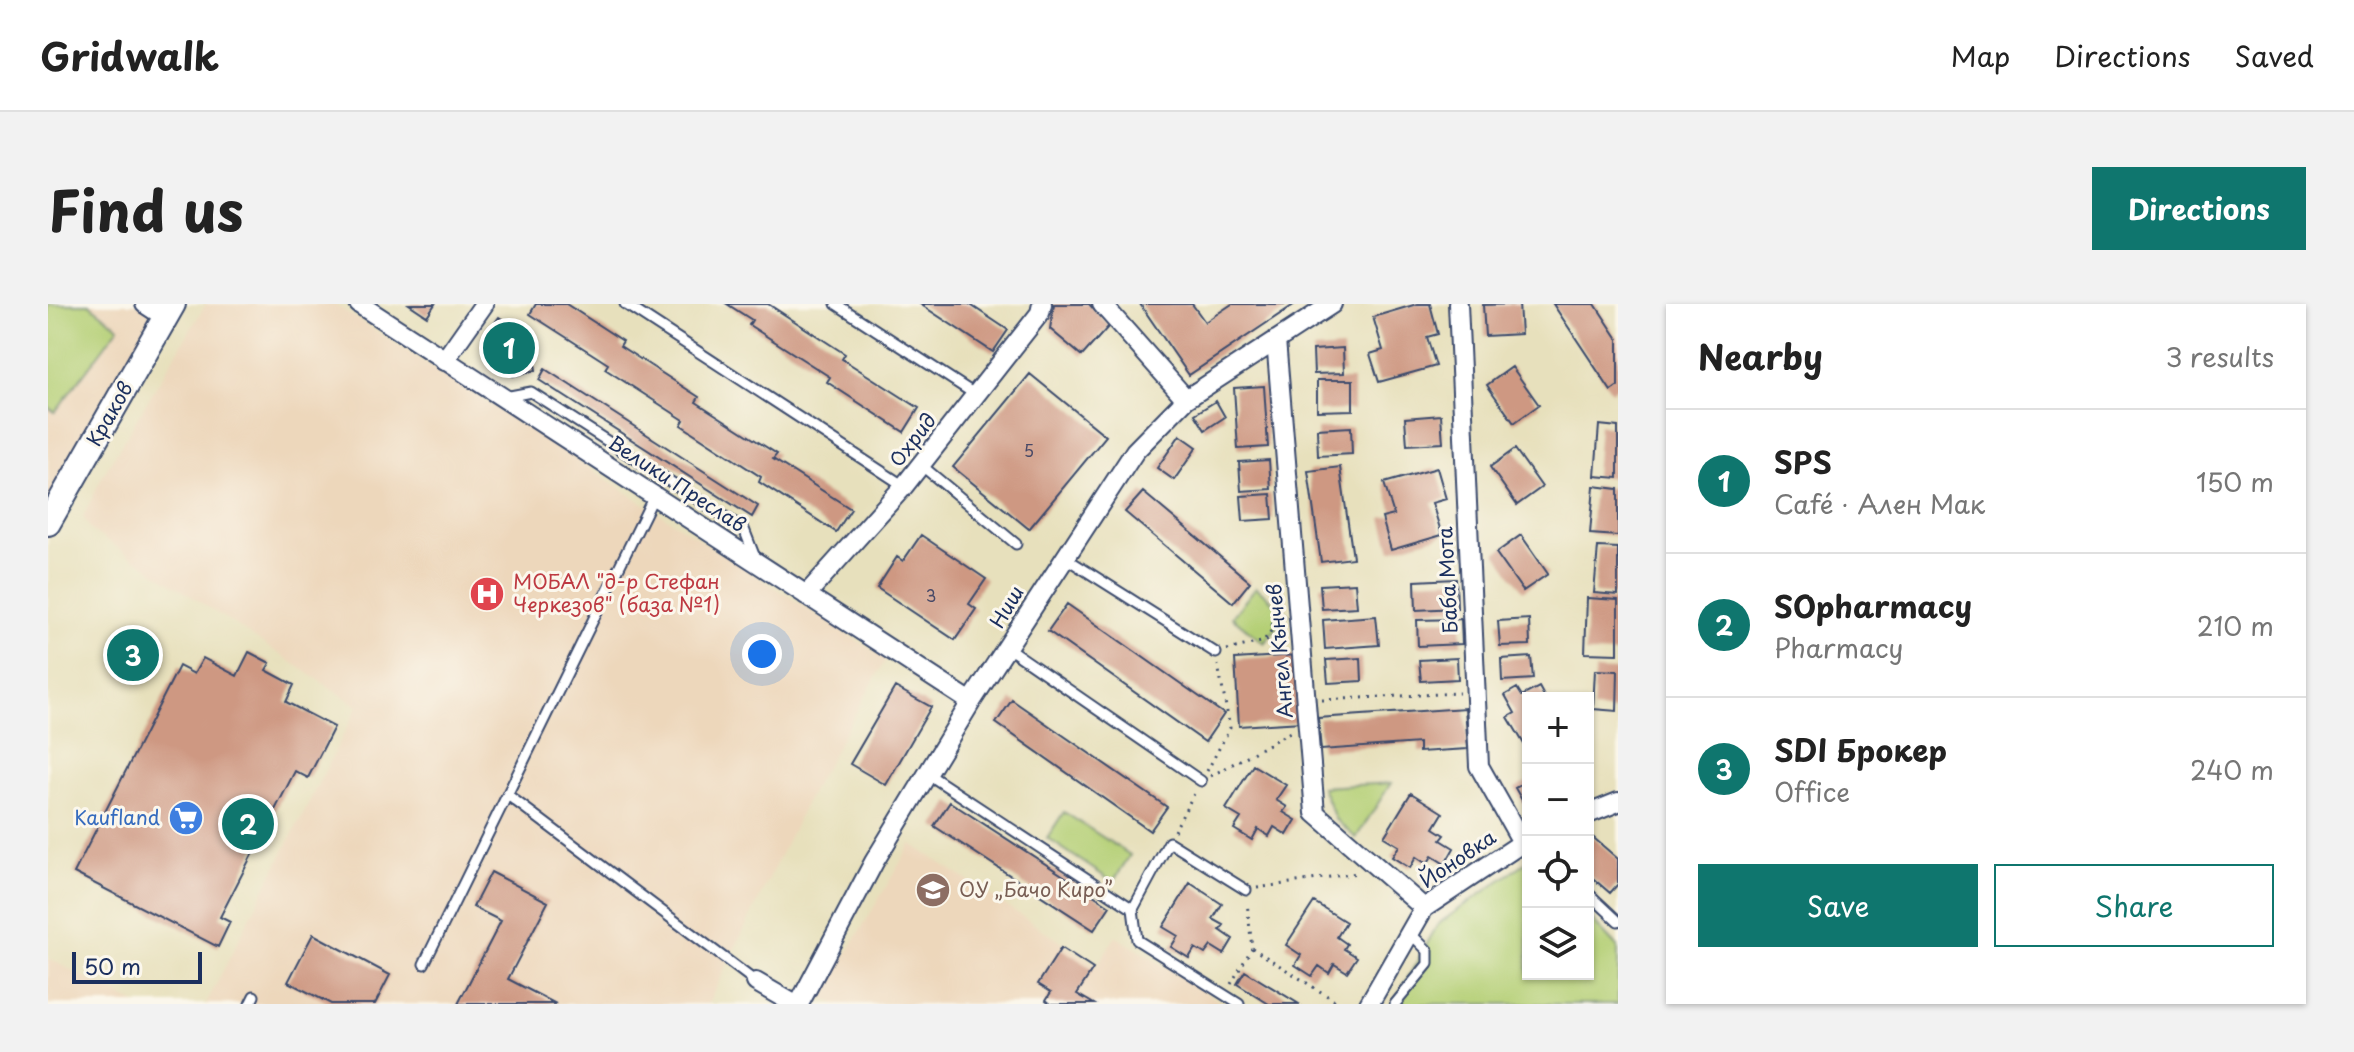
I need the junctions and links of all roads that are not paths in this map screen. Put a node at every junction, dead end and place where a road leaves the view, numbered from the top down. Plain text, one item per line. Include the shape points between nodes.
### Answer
1 (359, 304) edge
2 (484, 304) edge
3 (625, 304) edge
4 (836, 304) edge
5 (1042, 304) edge
6 (1102, 304) edge
7 (1332, 304) edge
8 (1458, 304) edge
9 (161, 308) edge
10 (1276, 340) junction
11 (444, 361) junction
12 (976, 395) junction
13 (501, 398) junction
14 (1186, 399) junction
15 (921, 465) junction
16 (70, 483) junction
17 (904, 486) junction
18 (654, 496) junction
19 (48, 507) edge
20 (48, 523) edge
21 (1016, 544) dead end
22 (1064, 557) junction
23 (757, 562) junction
24 (806, 595) junction
25 (1008, 648) junction
26 (1216, 653) road end
27 (971, 702) junction
28 (928, 774) junction
29 (1201, 781) road end
30 (509, 796) junction
31 (1618, 802) edge
32 (1594, 812) edge
33 (1523, 836) edge
34 (1522, 842) edge
35 (1246, 890) road end
36 (1594, 899) edge
37 (1424, 908) junction
38 (1133, 909) junction
39 (1618, 921) edge
40 (1410, 933) junction
41 (424, 964) dead end
42 (756, 982) joint
43 (796, 1004) edge
44 (1239, 1004) edge
45 (1369, 1004) edge
46 (1395, 1004) edge

1 - 11 street, Велики Преслав
2 - 11 street
3 - 17 lane
4 - 12 lane
5 - 12 street, Охрид
6 - 14 street
7 - 10 street, Ниш
8 - 33 street, Баба Мота via 1479,766
9 - 16 main road, Краков
10 - 14 street, Ниш
10 - 37 street, Ангел Кънчев via 1315,813
11 - 13 street, Велики Преслав
12 - 15 street, Охрид
13 - 18 street, Велики Преслав
13 - 23 lane via 531,392 558,409 744,529
14 - 22 street, Ниш via 1135,451
15 - 17 street, Охрид
15 - 21 lane
16 - 19 street
16 - 20 main road, Краков
17 - 24 street, Охрид
18 - 23 street, Велики Преслав
18 - 30 lane
22 - 25 street, Ниш
22 - 26 lane
23 - 24 street, Велики Преслав
24 - 27 street, Велики Преслав
25 - 27 street, Ниш
25 - 29 lane
27 - 28 street, Ниш
28 - 38 lane
28 - 43 street, Ниш
30 - 41 lane
30 - 42 lane
31 - 32 street
34 - 37 street, Йоновка
35 - 38 lane via 1169,842
36 - 39 lane
37 - 40 street, Йоновка
38 - 44 lane via 1137,940
40 - 45 street, Йоновка
40 - 46 lane via 1428,951 1428,964
42 - 43 street

